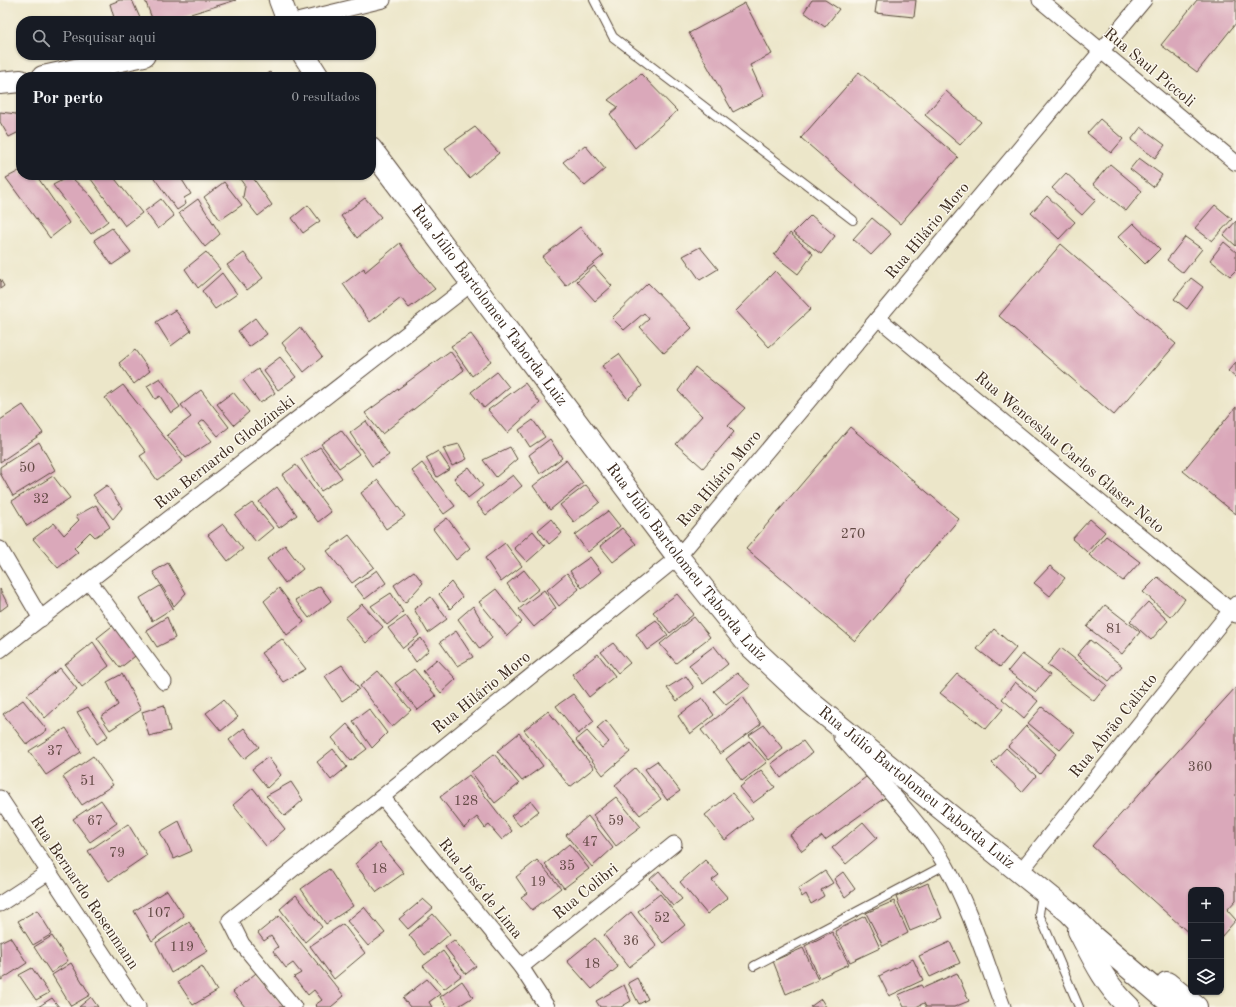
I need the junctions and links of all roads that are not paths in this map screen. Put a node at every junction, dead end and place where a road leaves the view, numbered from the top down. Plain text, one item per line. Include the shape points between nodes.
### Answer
1 (280, 0) edge
2 (383, 0) edge
3 (594, 0) edge
4 (1040, 0) edge
5 (1144, 0) edge
6 (286, 16) edge
7 (318, 16) edge
8 (1101, 51) junction
9 (121, 60) edge
10 (307, 60) edge
11 (66, 72) edge
12 (315, 72) edge
13 (16, 81) edge
14 (0, 83) edge
15 (376, 156) edge
16 (1236, 163) edge
17 (853, 220) dead end
18 (472, 283) junction
19 (878, 318) junction
20 (0, 549) edge
21 (678, 558) junction
22 (89, 581) junction
23 (1234, 610) edge
24 (41, 619) junction
25 (0, 650) edge
26 (164, 682) dead end
27 (811, 703) junction
28 (0, 798) edge
29 (382, 798) junction
30 (674, 844) dead end
31 (945, 865) junction
32 (49, 872) junction
33 (1020, 872) junction
34 (1043, 890) junction
35 (0, 904) edge
36 (1069, 912) junction
37 (754, 966) dead end
38 (521, 967) junction
39 (1153, 980) junction
40 (138, 1007) edge
41 (294, 1007) edge
42 (547, 1007) edge
43 (1003, 1007) edge
44 (1079, 1007) edge
45 (1129, 1007) edge
46 (1176, 1007) edge
47 (1196, 1007) edge

1 - 6 main road
2 - 7 street
3 - 17 lane via 612,37
4 - 8 street, Rua Saul Piccoli
5 - 8 street, Rua Hilário Moro
8 - 16 street, Rua Saul Piccoli
8 - 19 street, Rua Hilário Moro
9 - 11 main road
10 - 12 main road
13 - 14 main road
15 - 18 main road, Rua Júlio Bartolomeu Taborda Luiz
18 - 21 main road, Rua Júlio Bartolomeu Taborda Luiz
18 - 22 street, Rua Bernardo Glodzinski
19 - 21 street, Rua Hilário Moro
19 - 23 street, Rua Wenceslau Carlos Glaser Neto
20 - 24 street
21 - 27 main road, Rua Júlio Bartolomeu Taborda Luiz via 748,644
21 - 29 street, Rua Hilário Moro
22 - 24 street, Rua Bernardo Glodzinski
22 - 26 street
23 - 33 street, Rua Abrão Calixto
24 - 25 street, Rua Bernardo Glodzinski
27 - 31 street via 911,818
27 - 33 main road, Rua Júlio Bartolomeu Taborda Luiz
28 - 32 street, Rua Bernardo Rosenmann
29 - 38 street, Rua José de Lima
29 - 41 street, Rua Hilário Moro via 230,920 242,944
30 - 38 street, Rua Colibri
31 - 37 lane
31 - 43 street via 968,914
32 - 35 street
32 - 40 street, Rua Bernardo Rosenmann
33 - 34 main road, Rua Júlio Bartolomeu Taborda Luiz
34 - 36 main road, Rua Júlio Bartolomeu Taborda Luiz
34 - 44 lane via 1040,914
36 - 39 main road, Rua Júlio Bartolomeu Taborda Luiz via 1092,937
36 - 45 main road via 1110,987
38 - 42 street, Rua José de Lima
39 - 46 main road, Rua Júlio Bartolomeu Taborda Luiz
39 - 47 main road, Rua Júlio Bartolomeu Taborda Luiz

